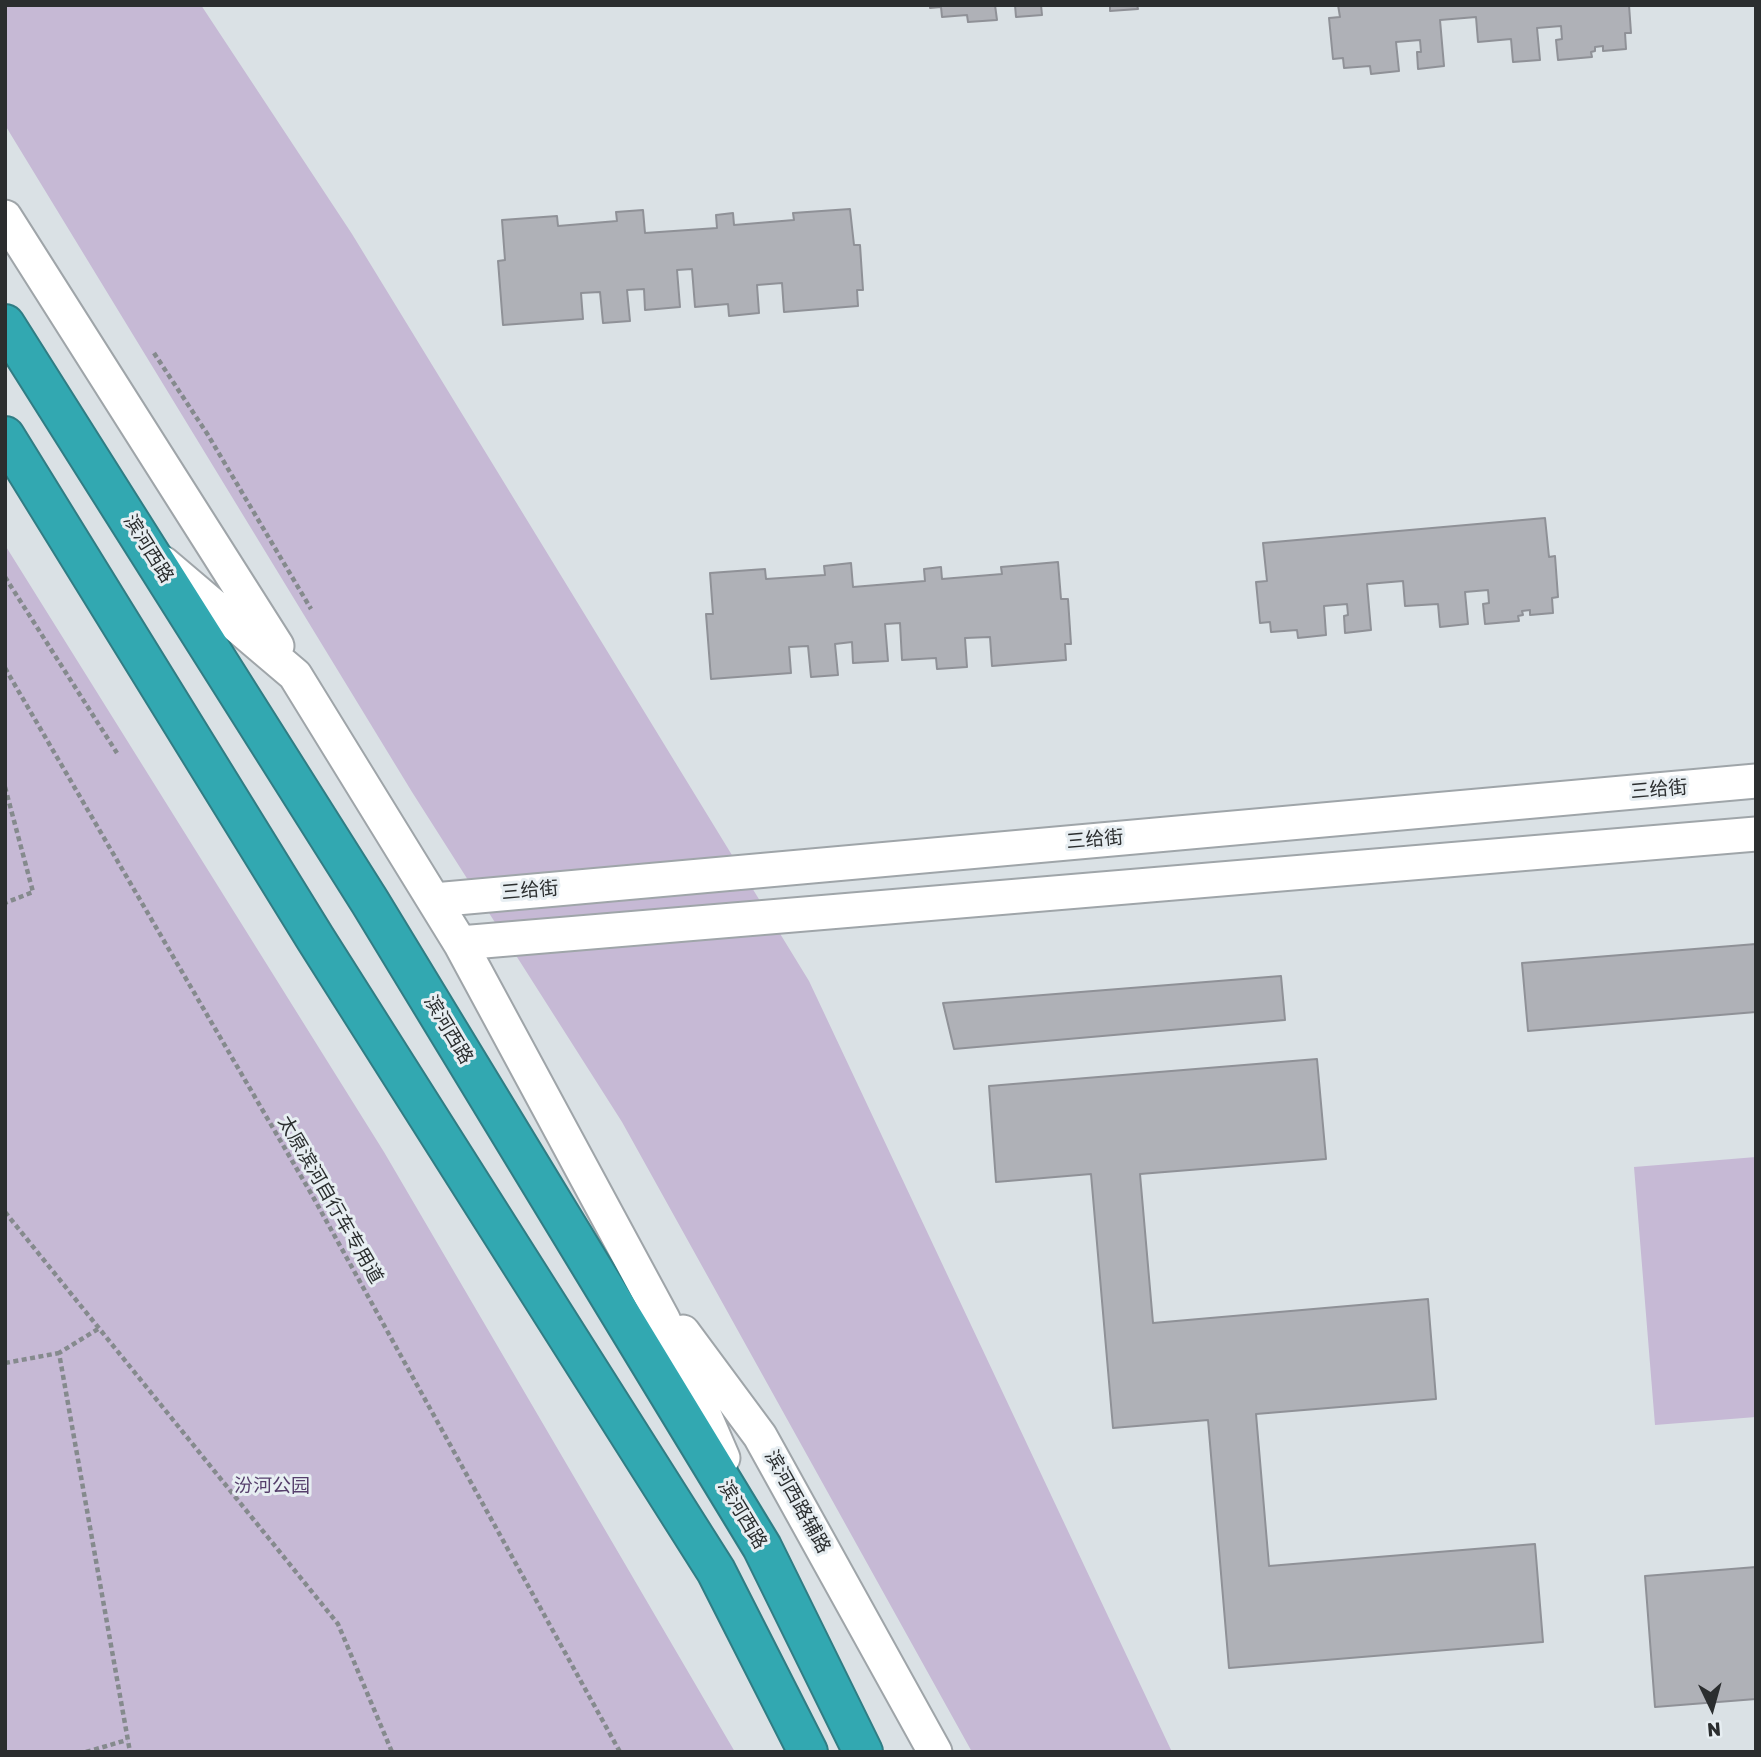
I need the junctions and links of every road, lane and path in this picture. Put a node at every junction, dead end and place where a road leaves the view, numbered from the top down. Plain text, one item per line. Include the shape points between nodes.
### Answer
1 (5, 216) edge
2 (5, 324) edge
3 (154, 353) dead end
4 (5, 436) edge
5 (149, 551) junction
6 (5, 578) edge
7 (311, 609) dead end
8 (5, 668) edge
9 (295, 675) junction
10 (117, 753) dead end
11 (1756, 781) edge
12 (5, 787) edge
13 (1756, 834) edge
14 (433, 900) junction
15 (5, 903) edge
16 (460, 943) junction
17 (5, 1212) edge
18 (636, 1268) junction
19 (98, 1329) junction
20 (59, 1353) junction
21 (5, 1363) edge
22 (762, 1547) junction
23 (127, 1740) junction
24 (86, 1752) edge
25 (130, 1752) edge
26 (392, 1752) edge
27 (620, 1752) edge
28 (808, 1752) edge
29 (863, 1752) edge
30 (935, 1752) edge

1 - 9 street
2 - 5 highway, 滨河西路
3 - 7 path
4 - 28 highway via 716,1571
5 - 9 street
5 - 22 highway, 滨河西路 via 378,914
6 - 10 path
8 - 27 path, 太原滨河自行车专用道 via 312,1195
9 - 14 street
11 - 14 street, 三给街
12 - 15 path via 33,892
13 - 16 street
14 - 16 street
16 - 18 street
17 - 19 path
18 - 22 street via 663,1319
18 - 30 street, 滨河西路辅路 via 761,1436
19 - 20 path
19 - 26 path via 338,1624
20 - 21 path
20 - 23 path
22 - 29 highway, 滨河西路
23 - 24 path
23 - 25 path

